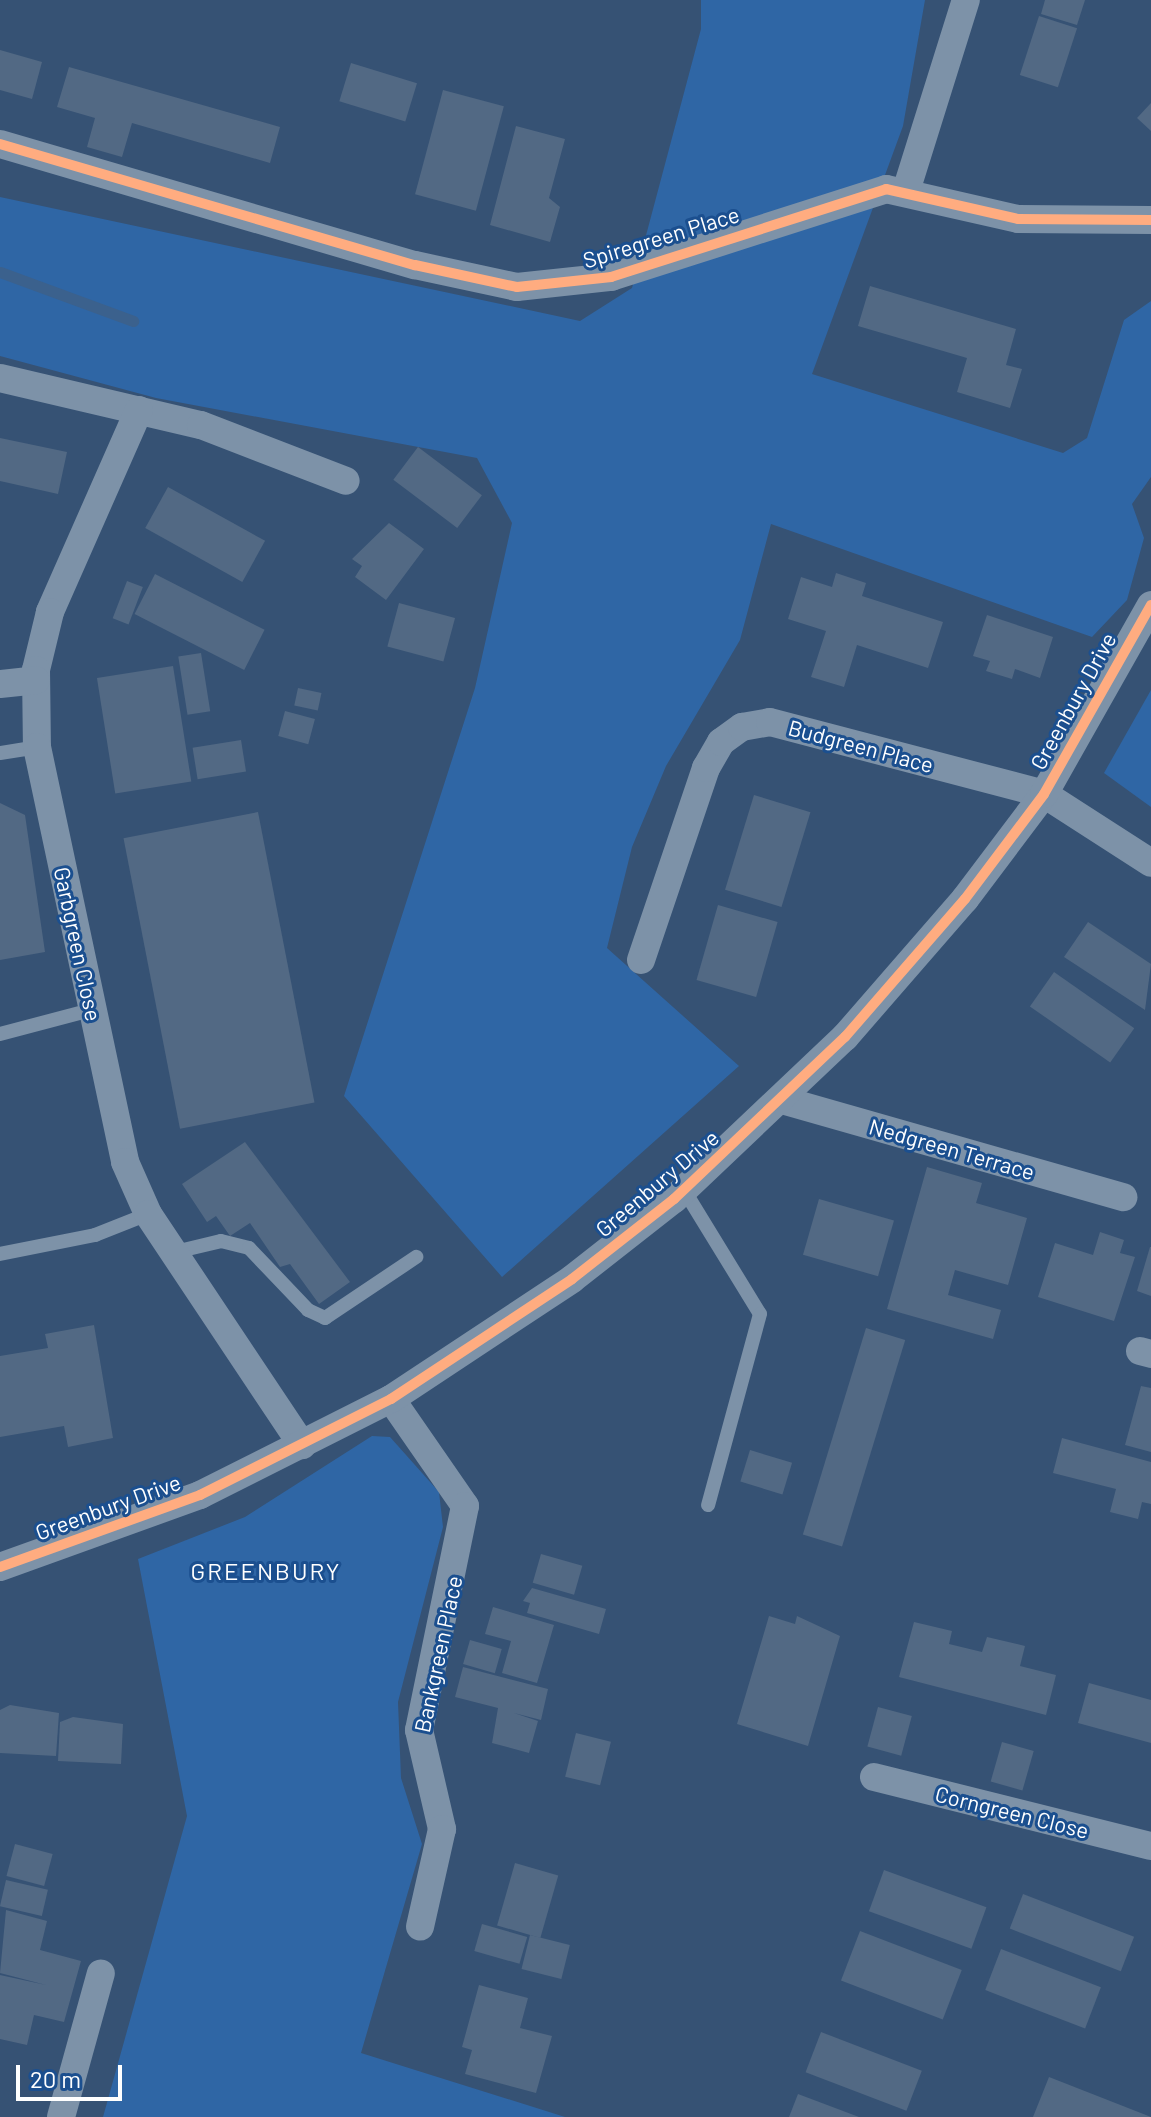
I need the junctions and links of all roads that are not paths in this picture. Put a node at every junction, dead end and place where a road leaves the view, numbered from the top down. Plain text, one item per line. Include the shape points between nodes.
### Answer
1 (966, 0) edge
2 (0, 144) edge
3 (906, 191) junction
4 (1151, 220) edge
5 (0, 378) edge
6 (139, 410) junction
7 (346, 481) dead end
8 (1151, 605) edge
9 (36, 680) junction
10 (0, 684) edge
11 (37, 747) junction
12 (0, 753) edge
13 (1044, 794) junction
14 (1151, 863) edge
15 (641, 960) dead end
16 (91, 1010) junction
17 (0, 1034) edge
18 (782, 1100) junction
19 (684, 1190) junction
20 (1123, 1197) dead end
21 (148, 1214) junction
22 (175, 1252) junction
23 (0, 1254) edge
24 (416, 1257) dead end
25 (391, 1399) junction
26 (302, 1445) junction
27 (708, 1505) dead end
28 (0, 1567) edge
29 (874, 1777) dead end
30 (1151, 1846) edge
31 (420, 1927) dead end
32 (101, 1973) dead end
33 (61, 2117) edge

1 - 3 street
2 - 3 street, Spiregreen Place via 415,265 517,287 611,277 867,191
3 - 4 street, Spiregreen Place via 1018,219
5 - 6 street
6 - 7 street via 243,438
6 - 9 street, Garbgreen Close via 50,612
8 - 13 street, Greenbury Drive
9 - 10 street
9 - 11 street, Garbgreen Close
11 - 12 lane
11 - 16 street, Garbgreen Close
13 - 14 street, Budgreen Place
13 - 15 street, Budgreen Place via 770,722 742,727 721,742 706,768
13 - 18 street, Greenbury Drive via 889,990
16 - 17 lane
16 - 21 street, Garbgreen Close via 125,1162
18 - 19 street, Greenbury Drive
18 - 20 street, Nedgreen Terrace
19 - 25 street, Greenbury Drive via 572,1279
19 - 27 lane via 760,1314
21 - 22 street, Garbgreen Close
21 - 23 lane via 95,1235
22 - 24 lane via 221,1241 249,1248 308,1310 325,1318
22 - 26 street, Garbgreen Close
25 - 26 street, Greenbury Drive
25 - 31 street, Bankgreen Place via 465,1506 419,1730 442,1829
26 - 28 street, Greenbury Drive via 200,1495
29 - 30 street, Corngreen Close
32 - 33 street

